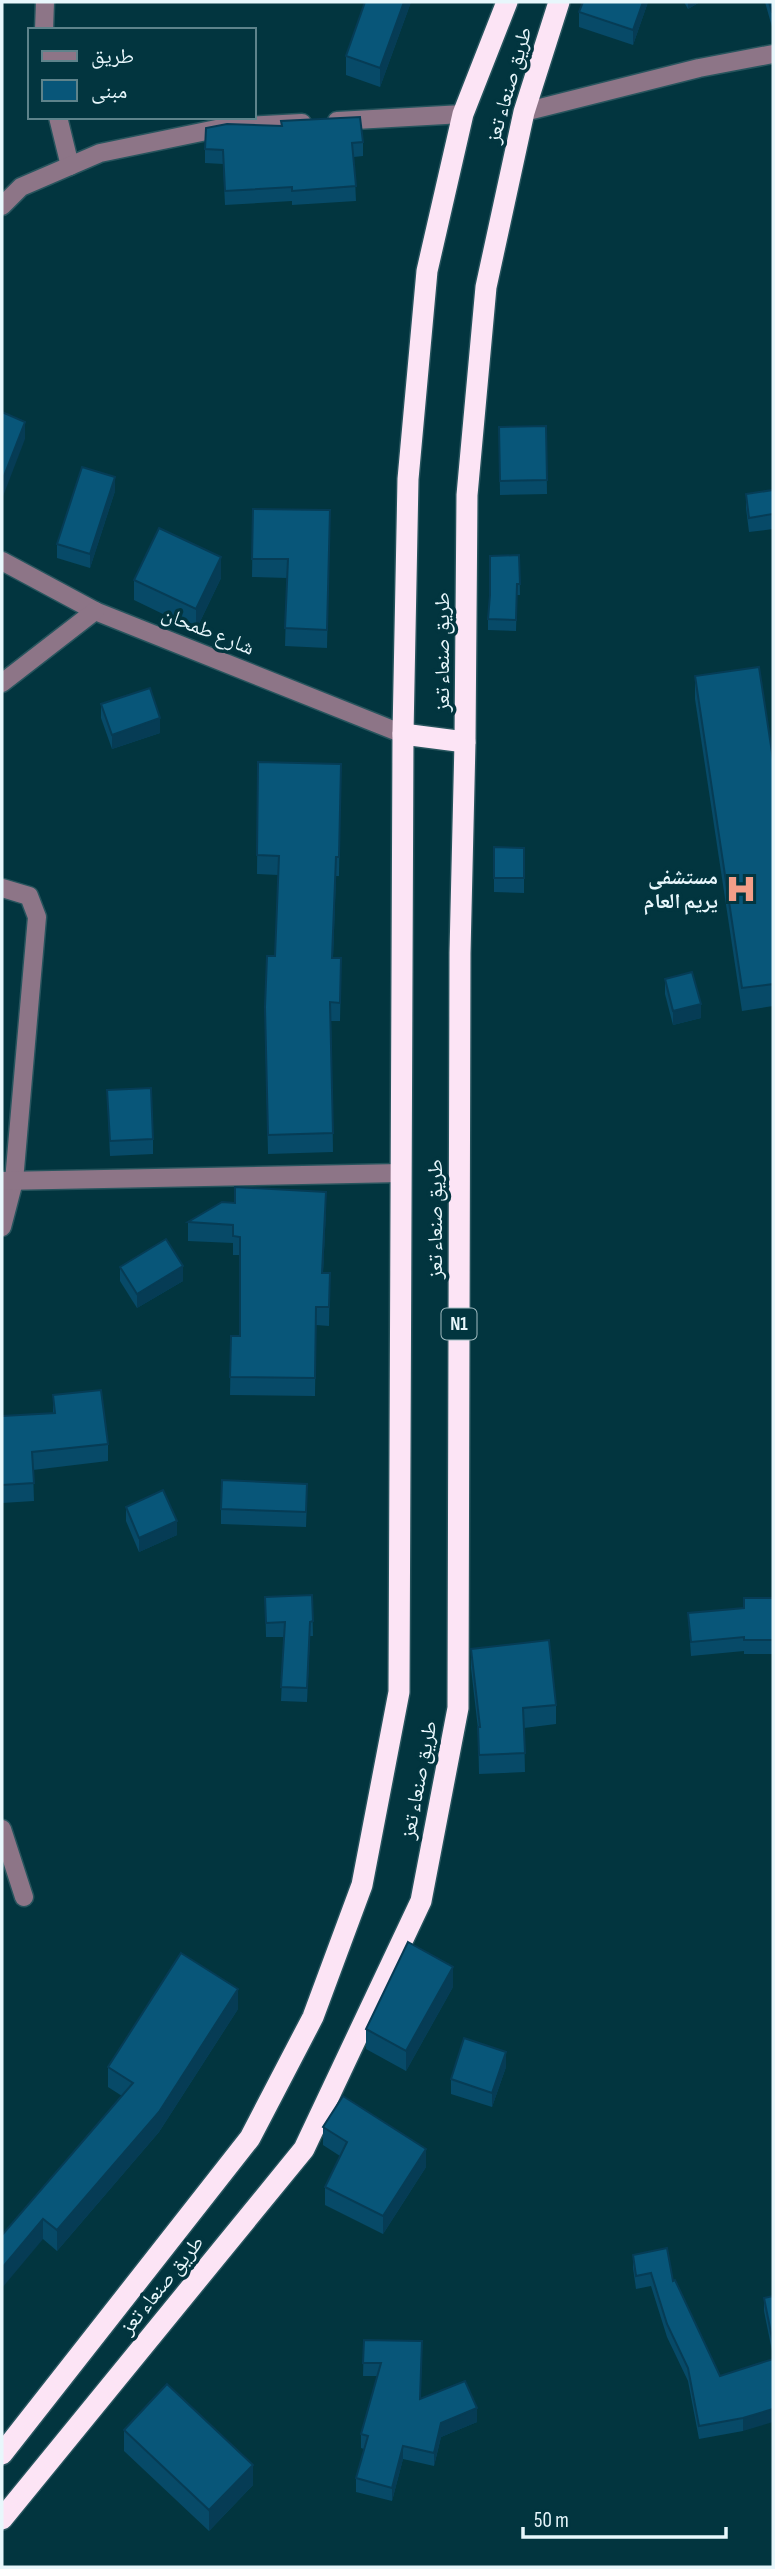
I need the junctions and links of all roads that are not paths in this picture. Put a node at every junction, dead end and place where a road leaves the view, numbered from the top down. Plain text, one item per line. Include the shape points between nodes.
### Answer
1 (45, 2) edge
2 (507, 2) edge
3 (559, 2) edge
4 (44, 28) edge
5 (773, 54) edge
6 (524, 112) junction
7 (463, 114) junction
8 (58, 119) edge
9 (69, 166) junction
10 (2, 206) edge
11 (2, 561) edge
12 (95, 611) junction
13 (2, 683) edge
14 (402, 734) junction
15 (465, 742) junction
16 (2, 888) edge
17 (401, 1173) junction
18 (8, 1181) edge
19 (2, 1227) edge
20 (2, 1829) edge
21 (24, 1897) dead end
22 (2, 2454) edge
23 (2, 2519) edge

1 - 4 street
2 - 7 highway, طريق صنعاء تعز
3 - 6 highway, طريق صنعاء تعز / N1
5 - 6 street
6 - 15 highway, طريق صنعاء تعز / N1 via 486,287 467,495
7 - 9 street via 226,127 100,153
7 - 14 highway, طريق صنعاء تعز via 427,271 408,479
8 - 9 street
9 - 10 street via 21,187
11 - 12 street, شارع طمحان
12 - 13 street
12 - 14 street, شارع طمحان
14 - 15 highway
14 - 17 highway, طريق صنعاء تعز
15 - 23 highway, طريق صنعاء تعز / N1 via 458,1708 421,1901 304,2149
16 - 18 street via 29,896 37,917
17 - 18 street
17 - 22 highway, طريق صنعاء تعز via 399,1692 362,1885 313,2017 250,2138
18 - 19 street
20 - 21 street

